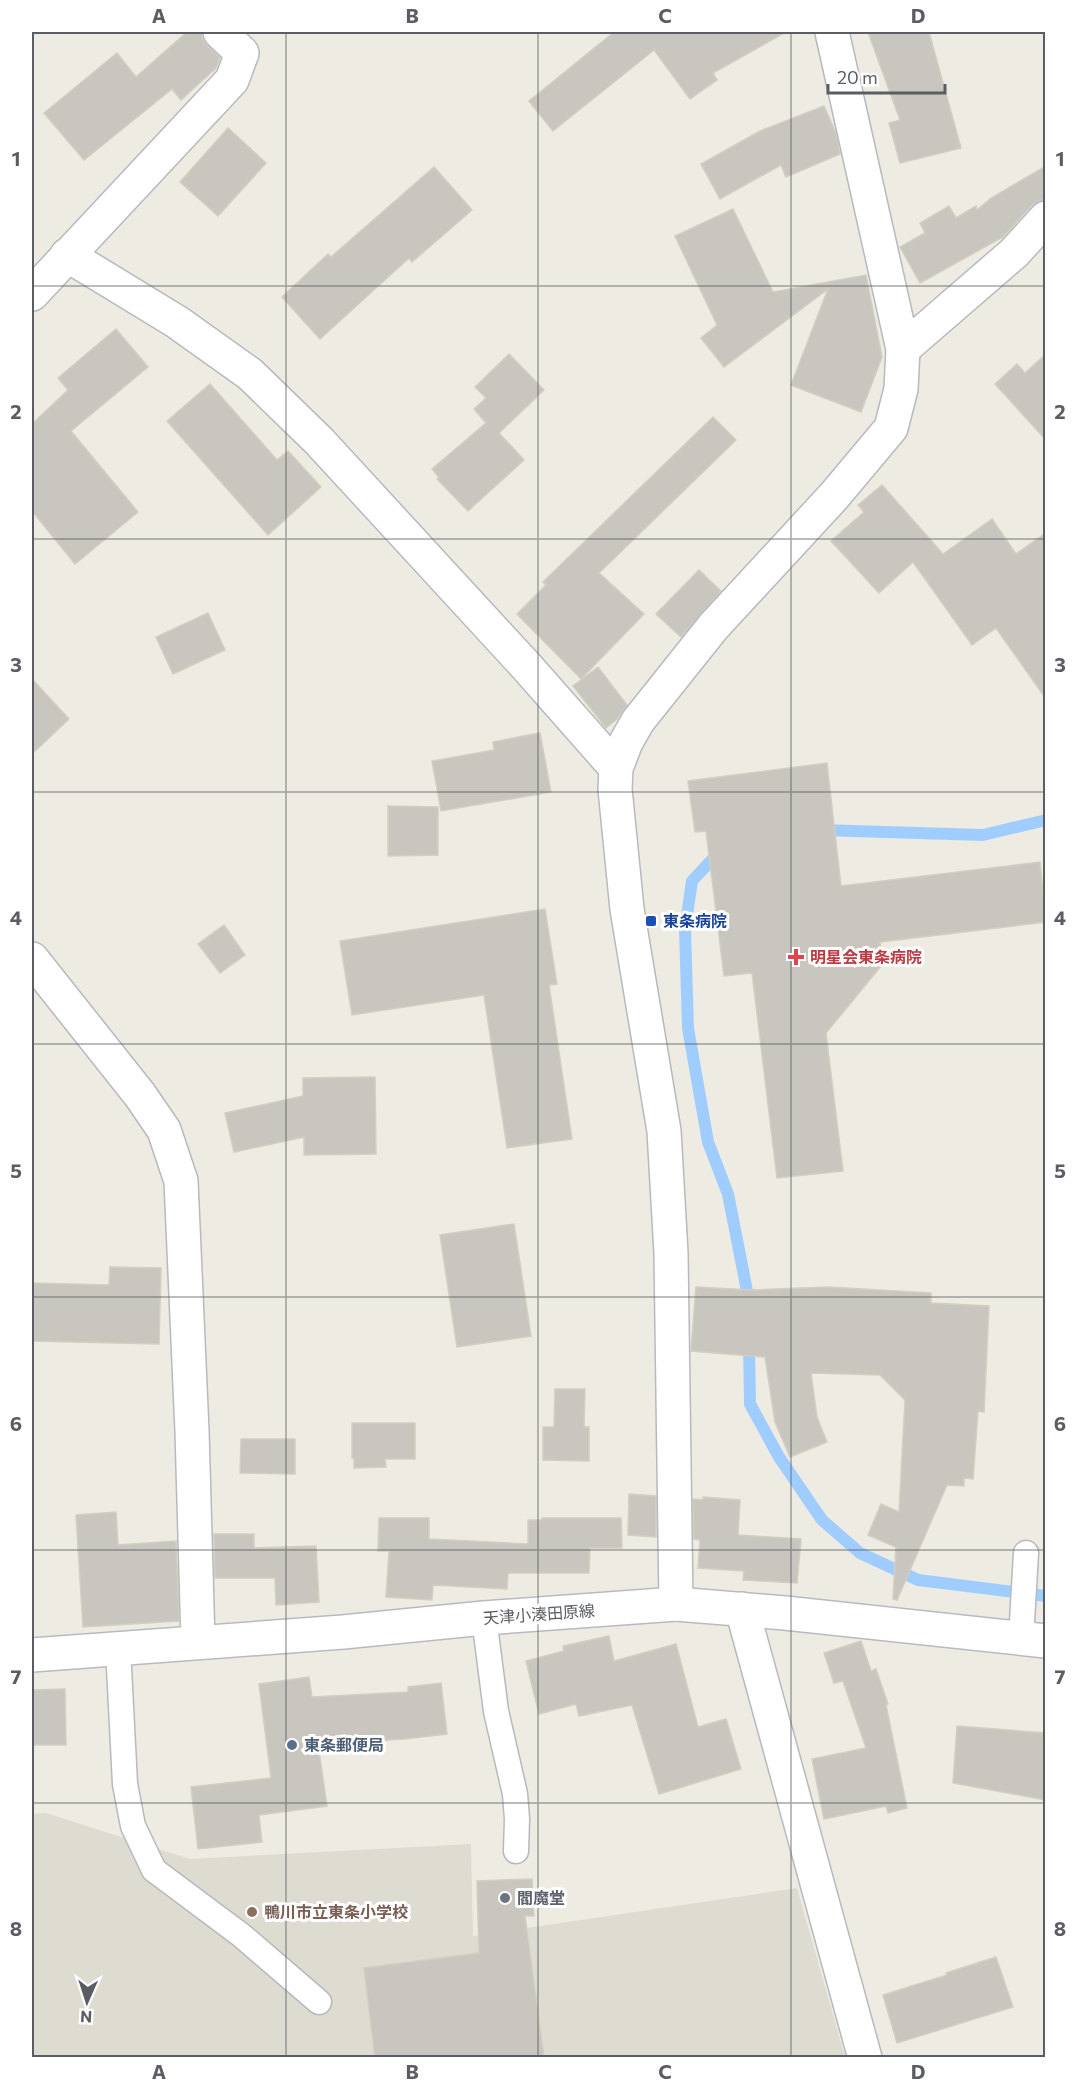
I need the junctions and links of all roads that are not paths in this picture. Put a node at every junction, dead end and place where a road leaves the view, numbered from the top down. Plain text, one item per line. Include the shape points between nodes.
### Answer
1 (220, 32) edge
2 (832, 32) edge
3 (1046, 218) edge
4 (67, 255) junction
5 (32, 294) edge
6 (903, 350) junction
7 (616, 768) junction
8 (32, 959) edge
9 (1026, 1553) dead end
10 (676, 1604) junction
11 (742, 1609) junction
12 (484, 1618) junction
13 (1030, 1629) edge
14 (198, 1642) junction
15 (118, 1648) junction
16 (32, 1655) edge
17 (516, 1851) dead end
18 (319, 2002) dead end
19 (865, 2058) edge

1 - 4 street via 242,53 232,80
2 - 6 street
3 - 6 street via 1014,253
4 - 5 street
4 - 7 street via 177,322 250,374 326,449
6 - 7 street via 901,389 891,428 713,627 638,721
7 - 10 street via 627,909 664,1131 671,1264
8 - 14 street via 164,1130 181,1181
9 - 13 lane
10 - 11 street, 天津小湊田原線
10 - 12 street, 天津小湊田原線
11 - 13 street, 天津小湊田原線
11 - 19 street
12 - 14 street, 天津小湊田原線
12 - 17 lane via 496,1711 515,1794
14 - 15 street, 天津小湊田原線
15 - 16 street, 天津小湊田原線
15 - 18 lane via 125,1784 133,1826 154,1870 241,1935

